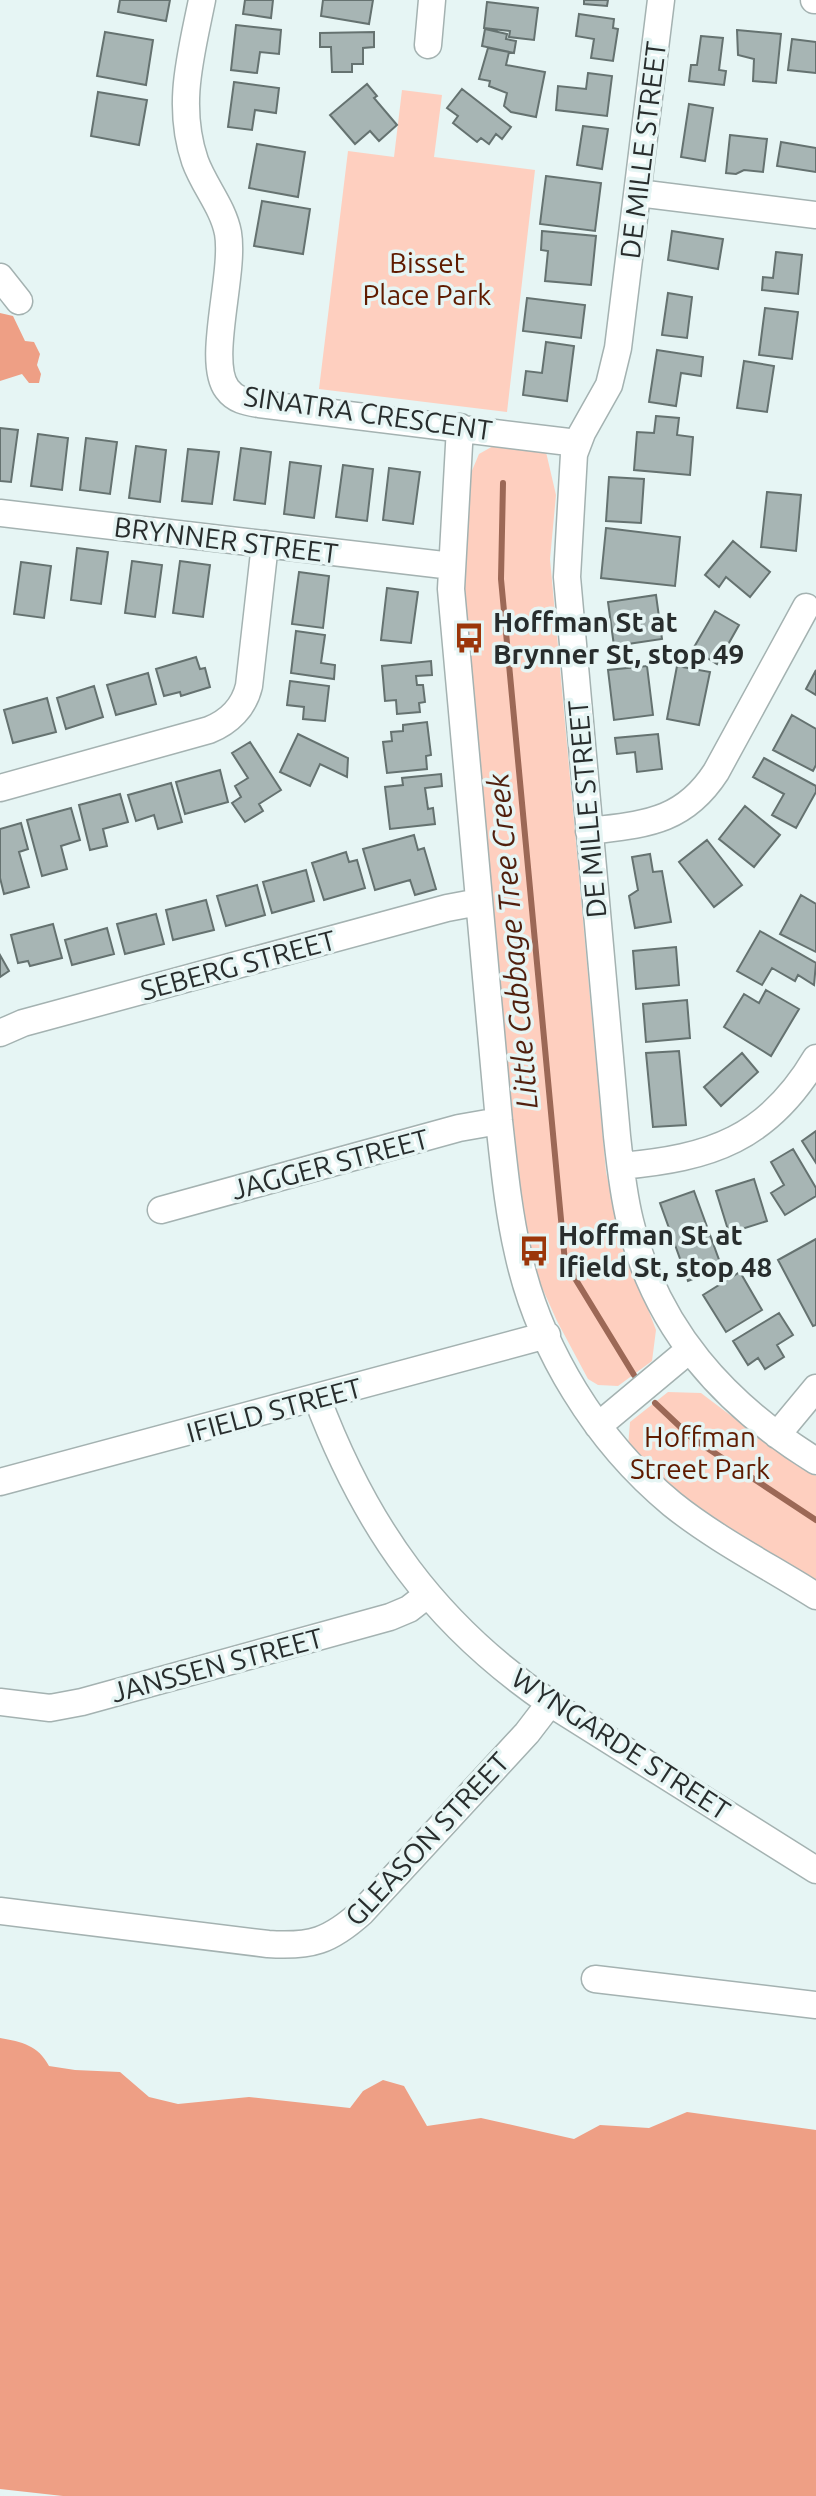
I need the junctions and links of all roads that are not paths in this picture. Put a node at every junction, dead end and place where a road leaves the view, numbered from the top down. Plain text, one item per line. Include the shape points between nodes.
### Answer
1 (202, 0) edge
2 (432, 0) edge
3 (661, 0) edge
4 (428, 45) dead end
5 (638, 193) junction
6 (816, 215) edge
7 (0, 277) edge
8 (19, 301) dead end
9 (460, 427) junction
10 (577, 443) junction
11 (0, 513) edge
12 (265, 544) junction
13 (452, 566) junction
14 (806, 607) dead end
15 (0, 788) edge
16 (589, 831) junction
17 (479, 902) junction
18 (0, 1033) edge
19 (816, 1060) edge
20 (499, 1121) junction
21 (621, 1166) junction
22 (161, 1210) dead end
23 (547, 1335) junction
24 (689, 1350) junction
25 (816, 1388) edge
26 (317, 1398) junction
27 (598, 1426) junction
28 (777, 1435) junction
29 (816, 1461) edge
30 (0, 1482) edge
31 (427, 1595) junction
32 (816, 1596) edge
33 (0, 1702) edge
34 (550, 1703) junction
35 (816, 1870) edge
36 (0, 1911) edge
37 (595, 1979) dead end
38 (816, 2005) edge

1 - 9 street, SINATRA CRESCENT via 186,73 185,110 195,161 228,233 218,361 227,389 239,400 259,404
2 - 4 street
3 - 5 street, DE MILLE STREET
5 - 6 street
5 - 10 street, DE MILLE STREET via 615,368
7 - 8 street
9 - 10 street, SINATRA CRESCENT
9 - 13 street
10 - 16 street, DE MILLE STREET via 567,577
11 - 12 street, BRYNNER STREET
12 - 13 street, BRYNNER STREET
12 - 15 street via 249,686 234,713 209,730
13 - 17 street
14 - 16 street via 716,772 698,795 663,819
16 - 21 street, DE MILLE STREET
17 - 18 street, SEBERG STREET
17 - 20 street
19 - 21 street via 783,1105 750,1132 713,1150
20 - 22 street, JAGGER STREET
20 - 23 street via 518,1253
21 - 24 street, DE MILLE STREET via 639,1252
23 - 26 street, IFIELD STREET
23 - 27 street
24 - 27 street
24 - 28 street, DE MILLE STREET via 731,1398
25 - 28 street
26 - 30 street, IFIELD STREET
26 - 31 street, WYNGARDE STREET via 362,1500
27 - 32 street via 675,1506
28 - 29 street, DE MILLE STREET
31 - 33 street, JANSSEN STREET via 390,1617 82,1702 50,1708
31 - 34 street, WYNGARDE STREET via 513,1676
34 - 35 street, WYNGARDE STREET
34 - 36 street, GLEASON STREET via 362,1912 318,1942 268,1944
37 - 38 street

